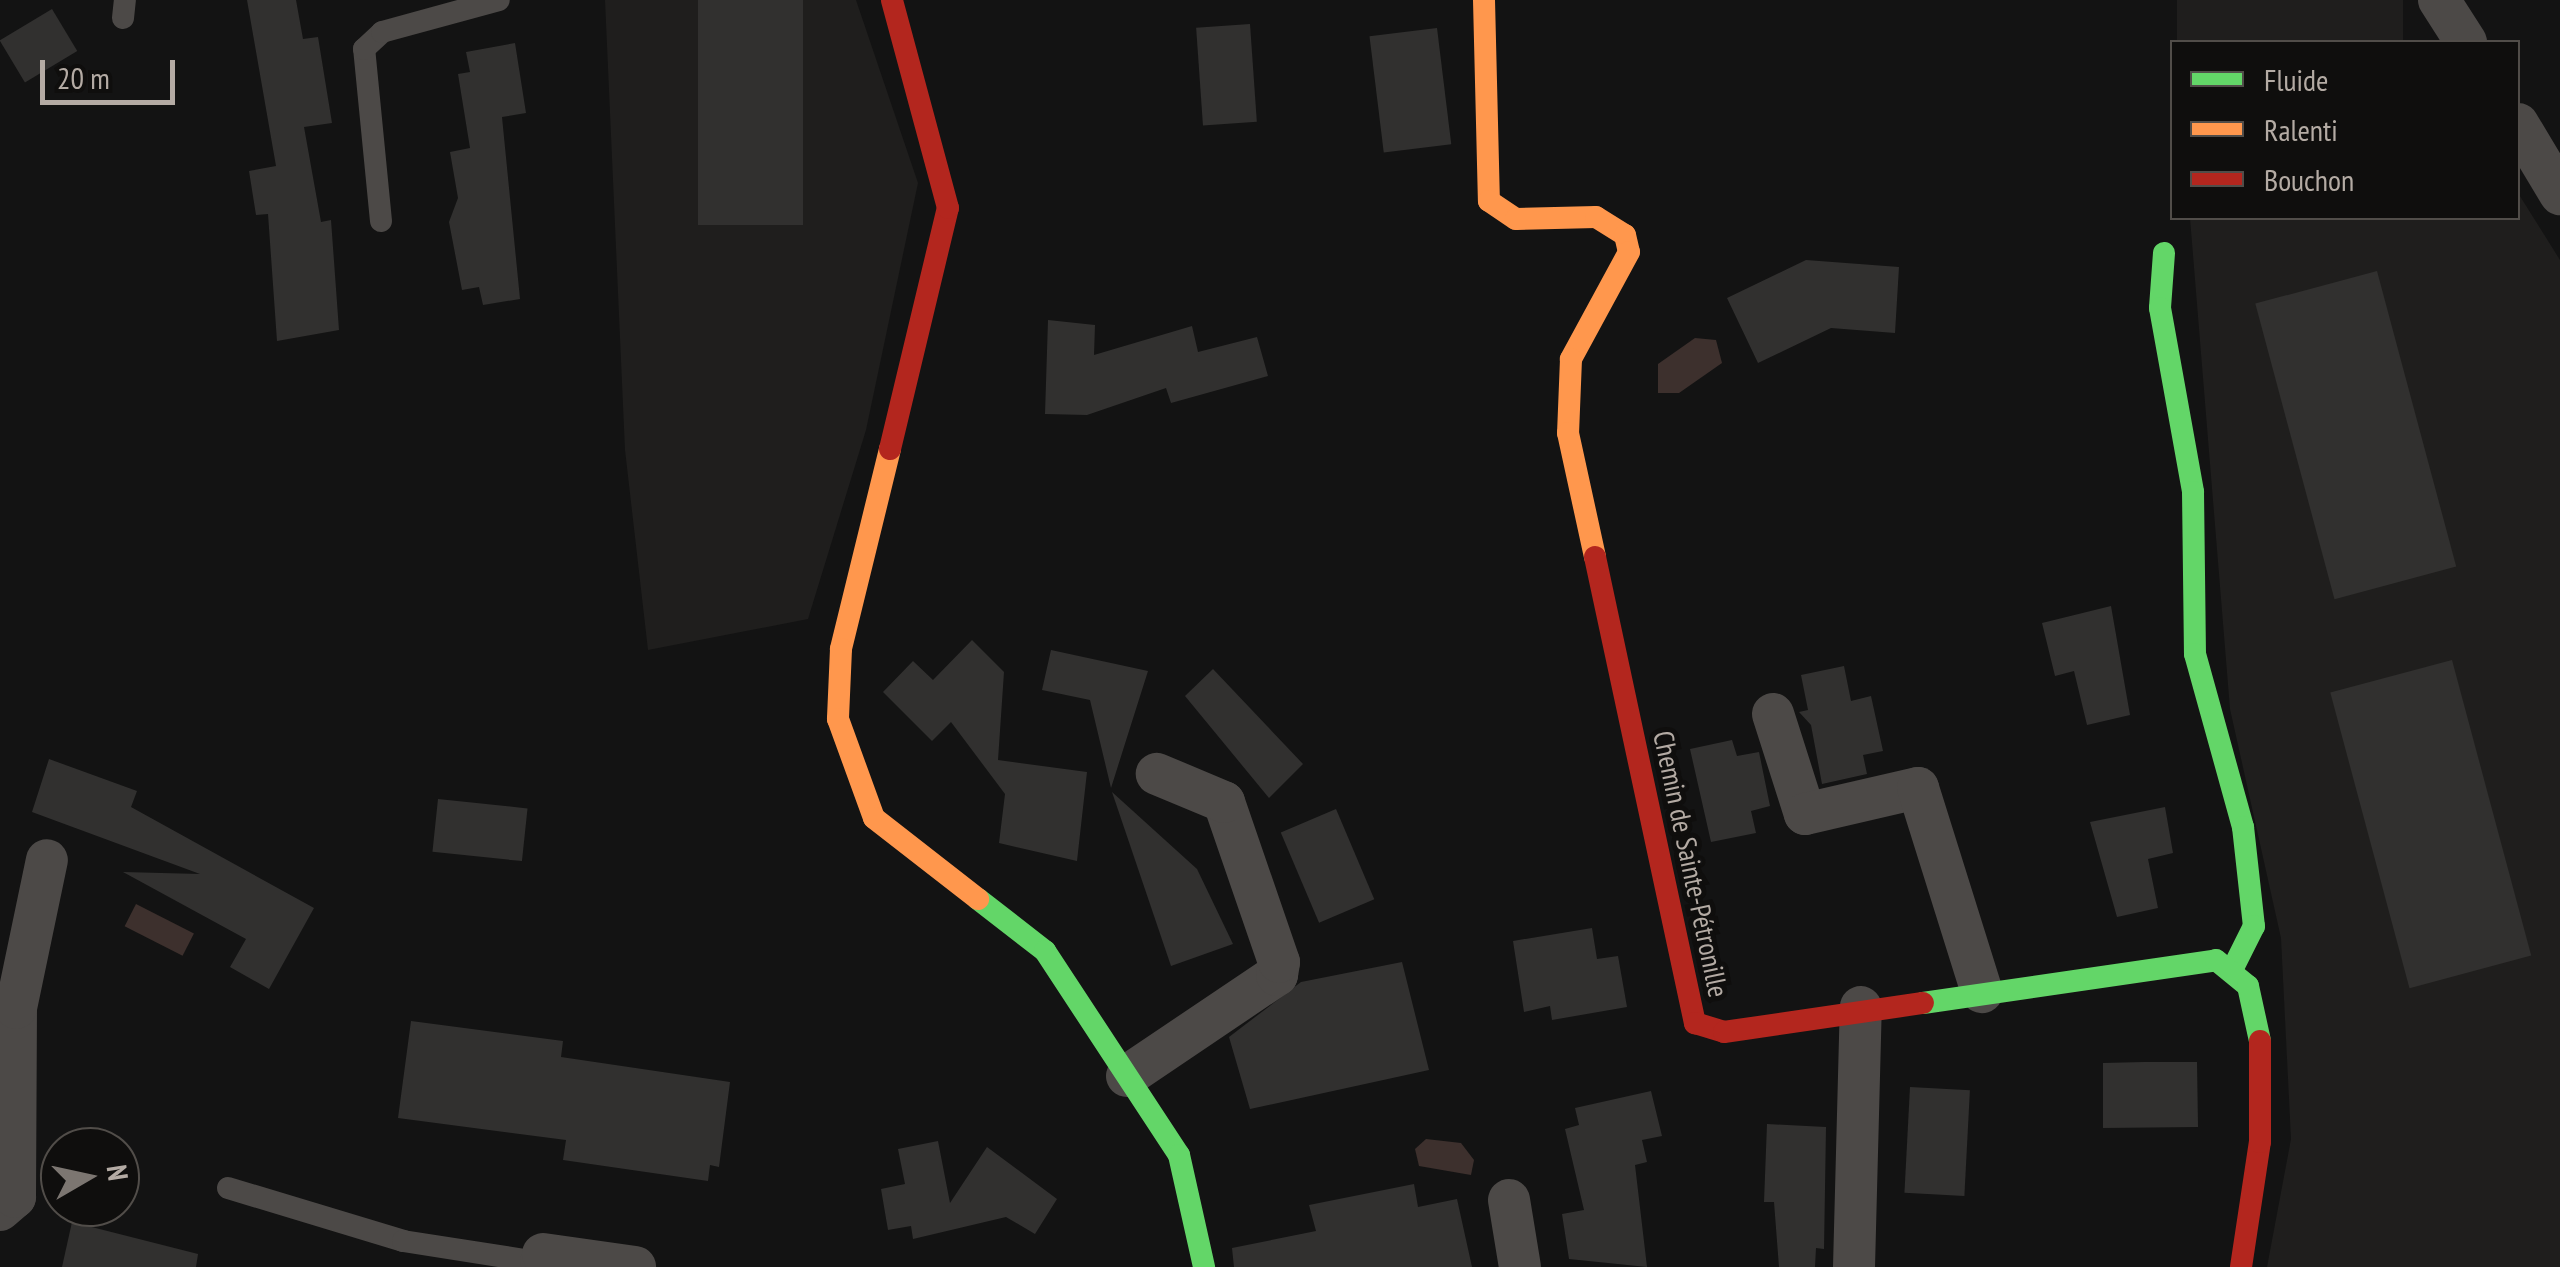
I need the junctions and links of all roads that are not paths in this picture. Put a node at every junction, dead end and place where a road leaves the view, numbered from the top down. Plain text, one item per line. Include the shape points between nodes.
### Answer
1 (499, 0) edge
2 (892, 0) edge
3 (1484, 0) edge
4 (2439, 0) edge
5 (2465, 40) edge
6 (2520, 127) edge
7 (2560, 194) edge
8 (381, 221) dead end
9 (2164, 253) dead end
10 (1772, 714) dead end
11 (1158, 774) dead end
12 (47, 860) dead end
13 (2232, 970) junction
14 (1982, 992) junction
15 (1861, 1007) junction
16 (1128, 1076) junction
17 (228, 1188) dead end
18 (1509, 1200) dead end
19 (0, 1210) edge
20 (543, 1254) joint
21 (634, 1267) edge
22 (1204, 1267) edge
23 (1520, 1267) edge
24 (1854, 1267) edge
25 (2241, 1267) edge

1 - 8 lane via 382,32 364,49
2 - 16 street via 948,208 840,648 838,719 874,818 1045,951
3 - 15 street, Chemin de Sainte-Pétronille via 1489,201 1516,219 1596,217 1625,235 1629,252 1570,359 1568,433 1690,1010 1696,1023 1724,1032
4 - 5 street
6 - 7 street
9 - 13 street via 2160,308 2192,492 2195,654 2243,827 2254,926
10 - 14 street via 1804,814 1918,788
11 - 16 street via 1224,802 1279,962 1277,976
12 - 19 street via 16,1008 15,1198
13 - 14 street, Chemin de Sainte-Pétronille via 2216,960
13 - 25 street via 2260,1025 2260,1142
14 - 15 street, Chemin de Sainte-Pétronille
15 - 24 street
16 - 22 street via 1179,1155
17 - 20 lane via 403,1241 530,1261
18 - 23 street
20 - 21 street

